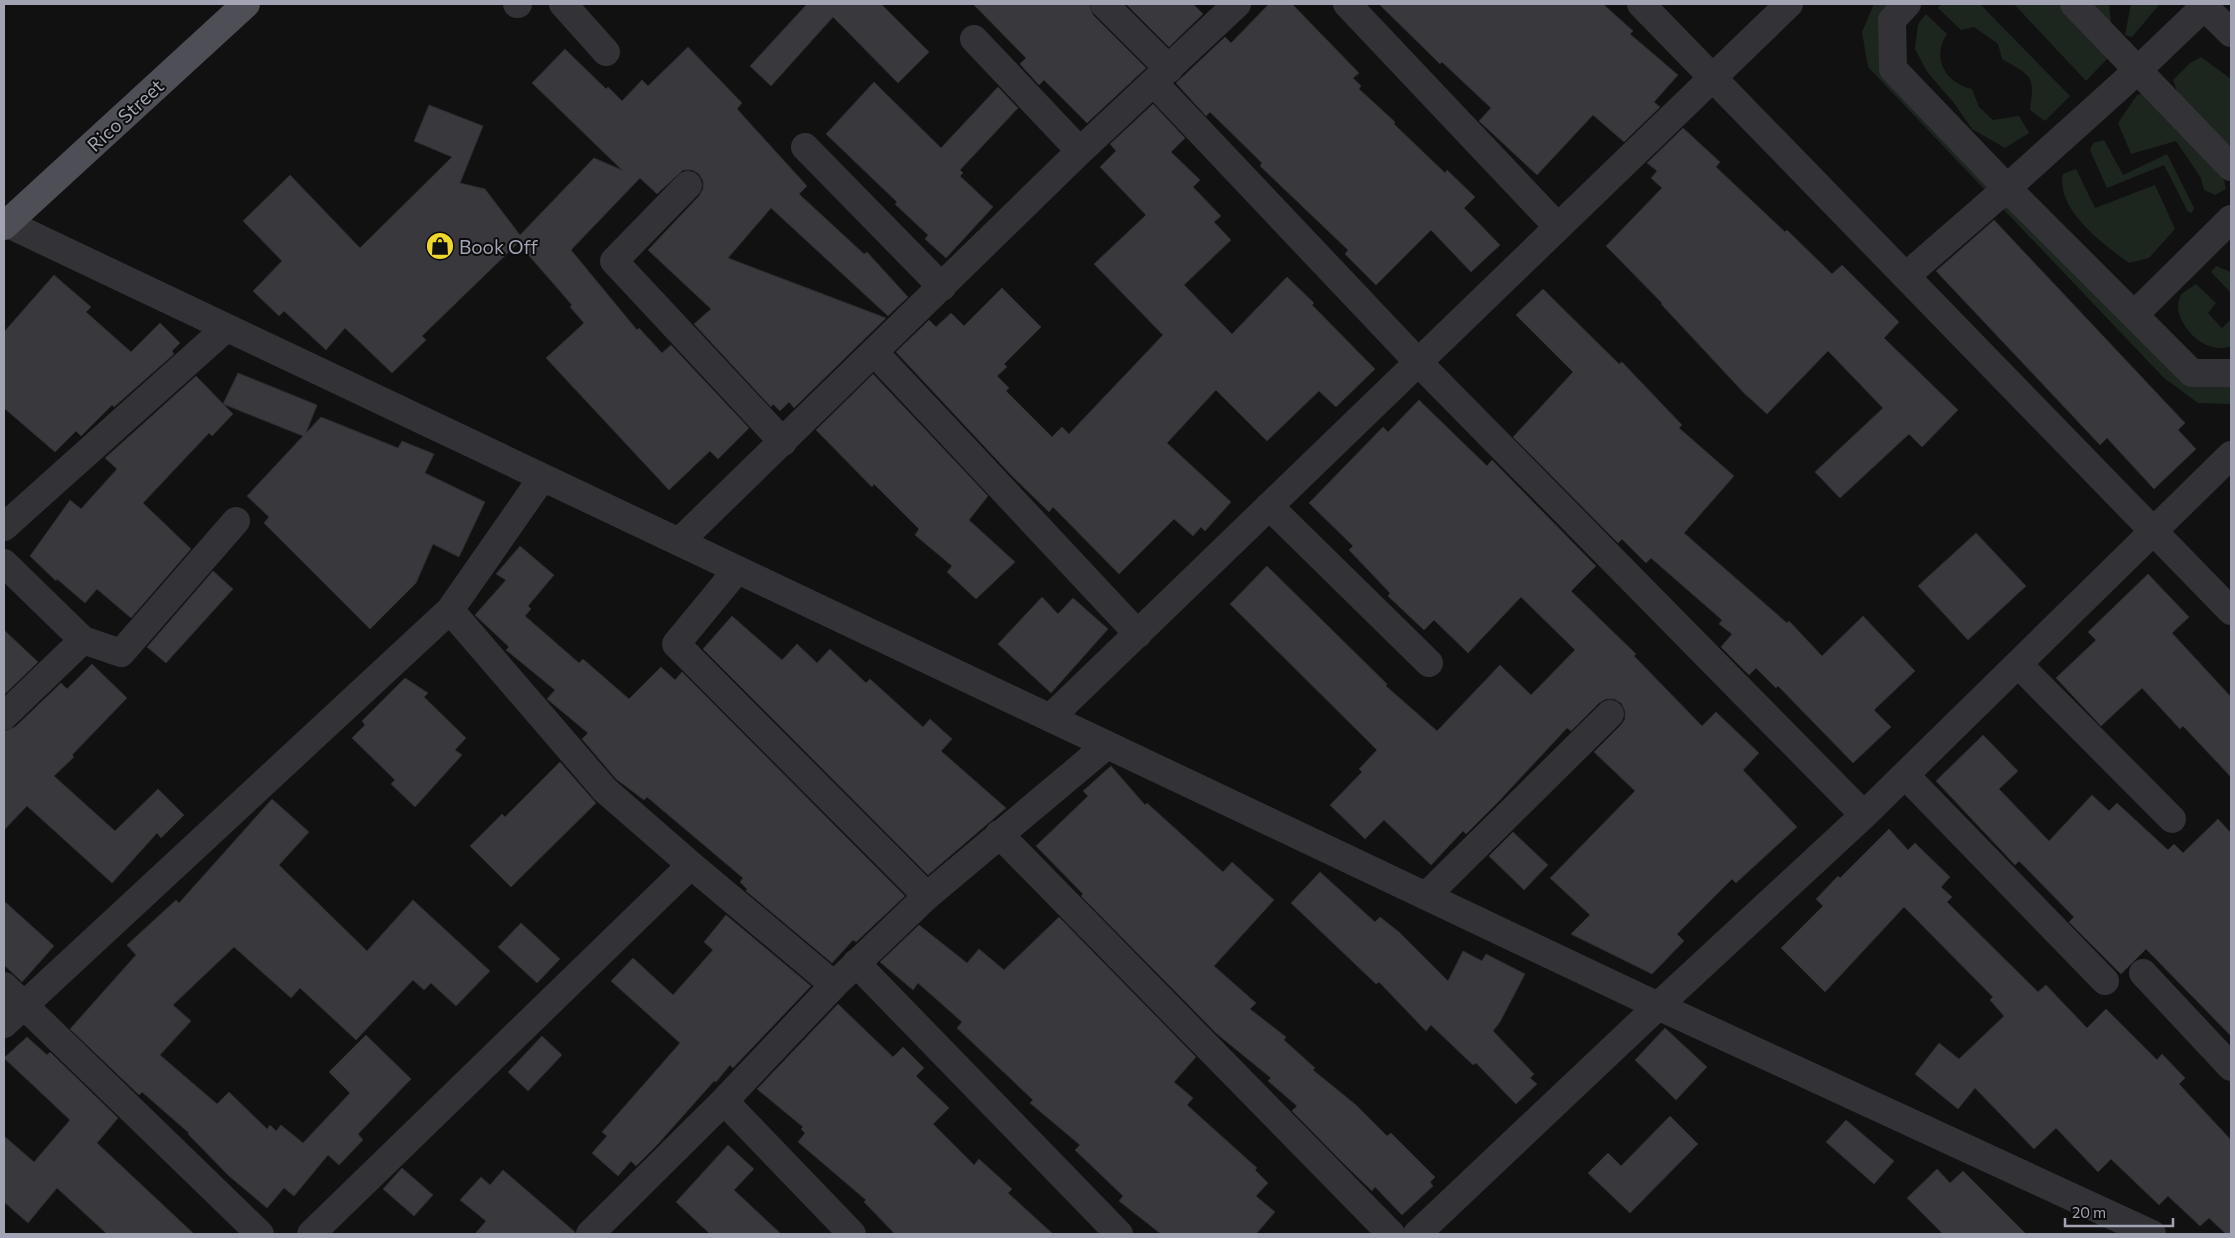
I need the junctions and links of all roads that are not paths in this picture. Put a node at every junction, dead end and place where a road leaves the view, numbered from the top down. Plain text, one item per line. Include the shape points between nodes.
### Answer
1 (246, 4) edge
2 (563, 4) edge
3 (1104, 4) edge
4 (1238, 4) edge
5 (1347, 4) edge
6 (1641, 4) edge
7 (1789, 4) edge
8 (1907, 4) edge
9 (2074, 4) edge
10 (2204, 4) edge
11 (2231, 34) edge
12 (974, 39) dead end
13 (606, 52) dead end
14 (2139, 69) junction
15 (1161, 76) junction
16 (1714, 78) junction
17 (806, 147) dead end
18 (1080, 151) junction
19 (2231, 167) edge
20 (688, 185) dead end
21 (2007, 188) junction
22 (2231, 219) edge
23 (5, 224) edge
24 (1558, 227) junction
25 (1906, 276) junction
26 (942, 288) junction
27 (2134, 314) junction
28 (226, 328) junction
29 (875, 353) junction
30 (1418, 362) junction
31 (2231, 373) edge
32 (783, 442) junction
33 (2231, 455) edge
34 (542, 478) junction
35 (1269, 506) junction
36 (236, 521) dead end
37 (4, 527) edge
38 (2153, 530) junction
39 (679, 542) junction
40 (4, 564) edge
41 (738, 570) junction
42 (450, 610) junction
43 (2231, 611) edge
44 (1138, 634) junction
45 (83, 640) junction
46 (1429, 663) dead end
47 (2018, 664) junction
48 (1610, 714) dead end
49 (4, 716) edge
50 (1050, 718) junction
51 (1107, 745) junction
52 (1905, 775) junction
53 (1864, 815) junction
54 (2172, 819) dead end
55 (999, 834) junction
56 (691, 865) junction
57 (927, 896) junction
58 (1426, 896) junction
59 (856, 963) junction
60 (2143, 973) dead end
61 (2105, 981) dead end
62 (834, 985) junction
63 (4, 986) edge
64 (1658, 1006) junction
65 (13, 1015) edge
66 (2231, 1067) edge
67 (724, 1101) junction
68 (260, 1234) edge
69 (311, 1234) edge
70 (590, 1234) edge
71 (852, 1234) edge
72 (1119, 1234) edge
73 (1392, 1234) edge
74 (1417, 1234) edge
75 (2152, 1234) edge

1 - 23 main road, Rico Street
2 - 13 street
3 - 15 street
4 - 15 street
5 - 24 street
6 - 16 street
7 - 16 street
8 - 21 street via 1892,20 1892,70
9 - 14 street
10 - 11 street
10 - 14 street
12 - 18 street
14 - 19 street
14 - 21 street
15 - 18 street
15 - 30 street
16 - 24 street
16 - 25 street
17 - 26 street
18 - 26 street
20 - 32 street via 614,261
21 - 25 street
21 - 27 street
22 - 27 street
23 - 28 street
24 - 30 street
25 - 38 street
26 - 29 street
27 - 31 street via 2192,373
28 - 34 street
28 - 37 street
29 - 32 street
29 - 44 street
30 - 35 street
30 - 53 street
32 - 39 street
33 - 38 street
34 - 39 street
34 - 42 street
35 - 44 street
35 - 46 street
36 - 45 street via 120,653
38 - 43 street
38 - 47 street
39 - 41 street
40 - 45 street
41 - 50 street
41 - 57 street via 676,644
42 - 56 street via 605,790
42 - 65 street
44 - 50 street
45 - 49 street
47 - 52 street
47 - 54 street
48 - 58 street
50 - 51 street
51 - 55 street
51 - 58 street
52 - 53 street
52 - 61 street
53 - 64 street
55 - 57 street
55 - 73 street
56 - 62 street
56 - 69 street
57 - 59 street
58 - 64 street
59 - 62 street
59 - 72 street
60 - 66 street
62 - 67 street
63 - 65 street
64 - 74 street
64 - 75 street
65 - 68 street
67 - 70 street
67 - 71 street

